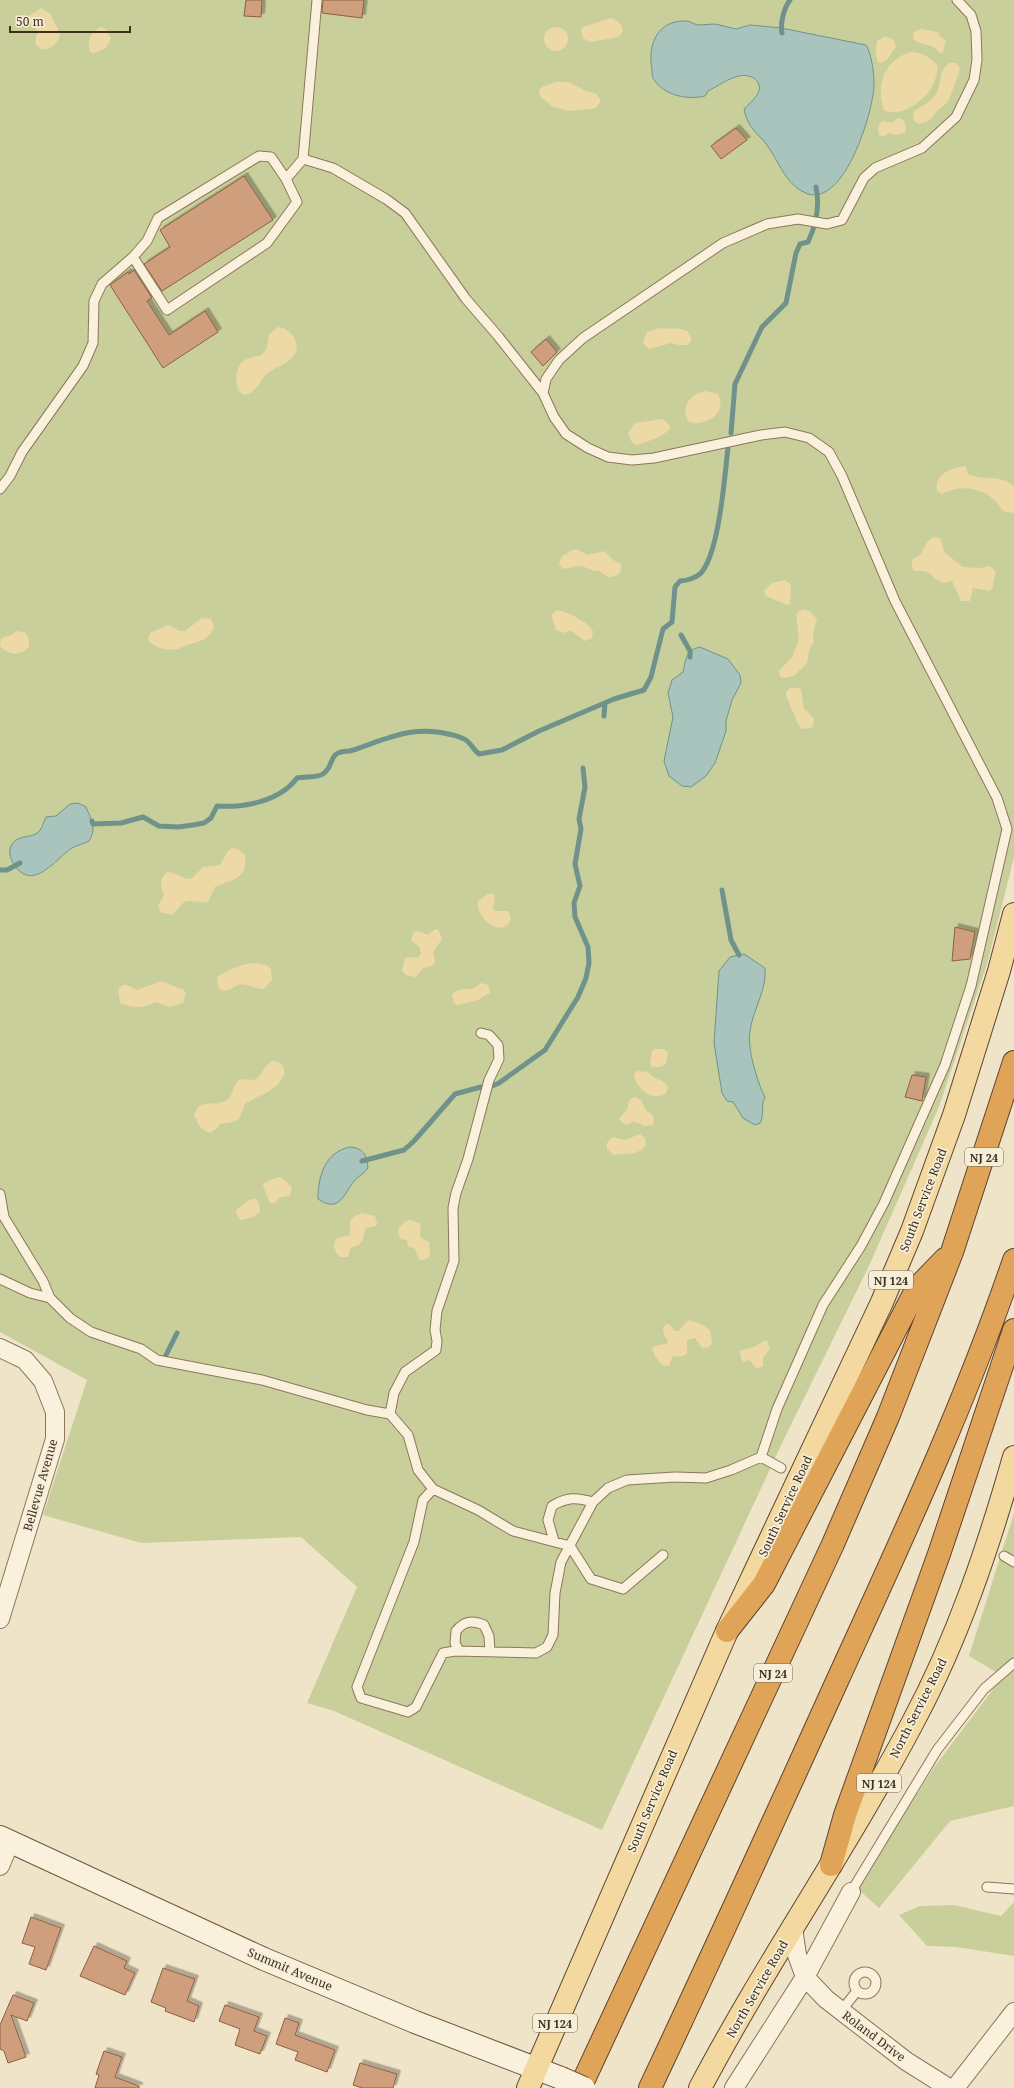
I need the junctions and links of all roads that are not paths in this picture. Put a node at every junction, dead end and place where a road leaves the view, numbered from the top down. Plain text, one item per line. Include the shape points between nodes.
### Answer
1 (317, 0) edge
2 (957, 0) edge
3 (302, 159) junction
4 (286, 179) junction
5 (133, 257) junction
6 (543, 393) junction
7 (0, 488) edge
8 (1014, 914) edge
9 (481, 1033) dead end
10 (1014, 1062) edge
11 (0, 1194) edge
12 (952, 1252) junction
13 (1014, 1260) edge
14 (0, 1279) edge
15 (50, 1298) junction
16 (1014, 1330) edge
17 (0, 1348) edge
18 (390, 1414) junction
19 (761, 1457) junction
20 (1014, 1457) edge
21 (781, 1468) dead end
22 (433, 1489) junction
23 (593, 1502) junction
24 (554, 1541) junction
25 (570, 1546) junction
26 (663, 1556) dead end
27 (1004, 1556) dead end
28 (1014, 1562) edge
29 (0, 1619) edge
30 (727, 1631) junction
31 (459, 1651) junction
32 (490, 1652) junction
33 (1014, 1663) edge
34 (5, 1839) edge
35 (831, 1865) junction
36 (0, 1866) edge
37 (987, 1886) dead end
38 (1014, 1889) edge
39 (851, 1892) joint
40 (793, 1928) junction
41 (805, 1977) junction
42 (856, 1991) dead end
43 (841, 2011) junction
44 (1014, 2012) edge
45 (536, 2068) junction
46 (528, 2088) edge
47 (580, 2088) edge
48 (584, 2088) edge
49 (650, 2088) edge
50 (700, 2088) edge
51 (734, 2088) edge
52 (949, 2088) edge
53 (955, 2088) edge

1 - 3 lane
2 - 6 lane via 971,15 976,31 977,60 974,80 956,117 922,148 875,168 864,178 842,220 827,224 798,219 767,224 723,243 583,338 559,360 546,379
3 - 4 lane
3 - 6 lane via 333,168 405,213 466,299
4 - 5 lane via 271,157 259,156 158,218 147,240
4 - 5 lane via 297,202 267,243 167,310
5 - 7 lane via 102,284 94,301 93,343 83,366
6 - 19 lane via 554,418 566,434 608,457 632,460 654,458 761,434 785,432 809,438 829,452 842,476 895,601 994,793 1007,829 971,986 945,1065 884,1203 861,1246 823,1305 777,1409
8 - 30 main road, South Service Road / NJ 124 via 954,1115 912,1231 882,1302
9 - 18 lane via 489,1035 498,1045 499,1058 489,1080 454,1200 454,1261 438,1311 435,1330 436,1350 405,1372 394,1393
10 - 12 highway, NJ 24
11 - 15 lane via 4,1217 43,1281
12 - 30 highway via 917,1288 764,1584
12 - 47 highway, NJ 24 via 888,1417 833,1544
13 - 49 highway via 997,1310 914,1511
14 - 15 lane via 30,1293
15 - 18 lane via 70,1318 90,1332 141,1349 157,1360 262,1380 367,1410
16 - 35 highway via 929,1584 845,1814
17 - 29 street, Bellevue Avenue via 25,1360 43,1382 55,1412 55,1439
18 - 22 lane via 408,1435 418,1470
19 - 21 lane
19 - 23 lane via 706,1478 627,1480 608,1488
20 - 35 main road, North Service Road / NJ 124 via 960,1625 914,1721
22 - 24 lane via 478,1510 513,1531
22 - 31 lane via 423,1500 414,1542 356,1687 361,1698 408,1712 416,1707 443,1653
23 - 24 lane via 580,1498 564,1499 552,1506 548,1520
23 - 25 lane
24 - 25 lane
25 - 26 lane via 591,1579 623,1589
25 - 32 lane via 561,1562 554,1593 553,1635 547,1647 536,1653
27 - 28 lane
30 - 45 main road, South Service Road / NJ 124
31 - 32 lane
31 - 32 lane via 455,1643 456,1631 462,1624 474,1621 484,1625 489,1636
33 - 39 lane via 984,1689 936,1750
34 - 36 street
34 - 45 street, Summit Avenue via 264,1959 415,2022
35 - 40 main road, North Service Road / NJ 124
37 - 38 lane
39 - 41 street
40 - 41 street via 797,1955
40 - 50 main road, North Service Road / NJ 124
41 - 43 street, Roland Drive
41 - 51 street
42 - 43 lane
43 - 52 street, Roland Drive via 906,2061
44 - 53 street
45 - 46 main road, South Service Road / NJ 124
45 - 48 street, Summit Avenue, bridge

